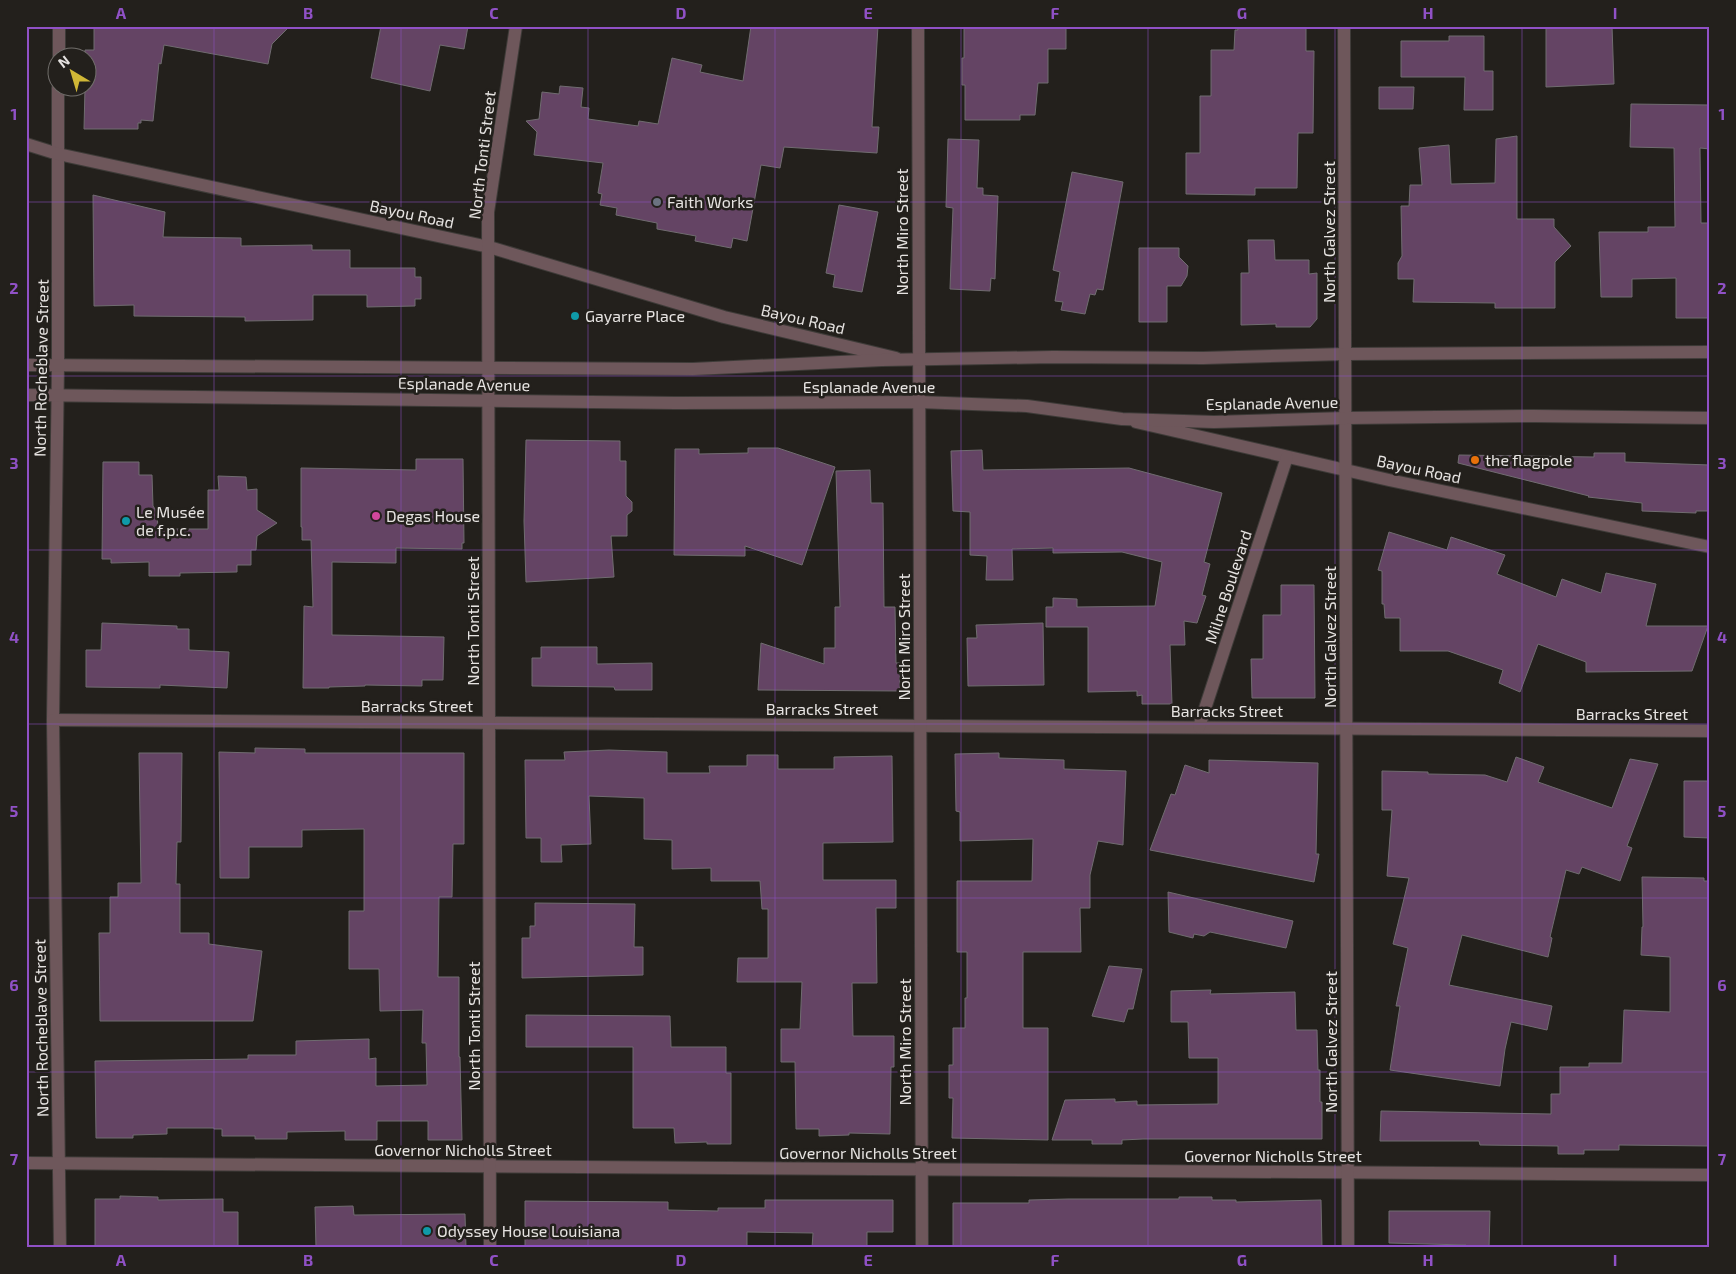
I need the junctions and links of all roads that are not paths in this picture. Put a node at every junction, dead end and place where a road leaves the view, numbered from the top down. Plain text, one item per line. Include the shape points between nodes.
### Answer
1 (59, 26) edge
2 (516, 26) edge
3 (918, 26) edge
4 (1344, 26) edge
5 (58, 48) edge
6 (58, 98) edge
7 (26, 144) edge
8 (58, 154) junction
9 (488, 247) junction
10 (1710, 352) edge
11 (1346, 354) junction
12 (903, 359) junction
13 (919, 359) junction
14 (26, 365) edge
15 (58, 365) junction
16 (489, 368) junction
17 (26, 394) edge
18 (57, 395) junction
19 (489, 400) junction
20 (919, 402) junction
21 (1346, 418) junction
22 (1710, 418) edge
23 (1122, 419) junction
24 (1287, 458) junction
25 (1346, 470) junction
26 (1710, 547) edge
27 (53, 720) junction
28 (490, 723) junction
29 (920, 726) junction
30 (1199, 728) junction
31 (1347, 729) junction
32 (1710, 731) edge
33 (26, 1163) edge
34 (60, 1163) junction
35 (490, 1166) junction
36 (921, 1169) junction
37 (1348, 1172) junction
38 (1710, 1175) edge
39 (60, 1248) edge
40 (490, 1248) edge
41 (922, 1248) edge
42 (1348, 1248) edge

1 - 5 street
2 - 9 street, North Tonti Street via 488,212
3 - 13 street, North Miro Street
4 - 11 street, North Galvez Street
6 - 8 street, North Rocheblave Street
7 - 8 street, Bayou Road
8 - 9 street, Bayou Road
8 - 15 street, North Rocheblave Street
9 - 12 street, Bayou Road via 724,317
9 - 16 street, North Tonti Street
10 - 11 street, Esplanade Avenue
11 - 13 street, Esplanade Avenue
11 - 21 street, North Galvez Street
12 - 13 street, Esplanade Avenue
12 - 16 street, Esplanade Avenue via 693,369
13 - 20 street, North Miro Street
14 - 15 street, Esplanade Avenue
15 - 16 street, Esplanade Avenue
15 - 18 street, North Rocheblave Street
16 - 19 street, North Tonti Street
17 - 18 street, Esplanade Avenue
18 - 19 street, Esplanade Avenue
18 - 27 street, North Rocheblave Street
19 - 20 street, Esplanade Avenue
19 - 28 street, North Tonti Street
20 - 23 street, Esplanade Avenue via 1027,406
20 - 29 street, North Miro Street
21 - 22 street, Esplanade Avenue
21 - 23 street, Esplanade Avenue via 1214,422
21 - 25 street, North Galvez Street
23 - 24 street, Bayou Road
24 - 25 street, Bayou Road
24 - 30 street, Milne Boulevard
25 - 26 street, Bayou Road
25 - 31 street, North Galvez Street
27 - 28 street, Barracks Street
27 - 34 street, North Rocheblave Street
28 - 29 street, Barracks Street
28 - 35 street, North Tonti Street
29 - 30 street, Barracks Street
29 - 36 street, North Miro Street
30 - 31 street, Barracks Street
31 - 32 street, Barracks Street
31 - 37 street, North Galvez Street
33 - 34 street, Governor Nicholls Street
34 - 35 street, Governor Nicholls Street
34 - 39 street, North Rocheblave Street
35 - 36 street, Governor Nicholls Street
35 - 40 street, North Tonti Street
36 - 37 street, Governor Nicholls Street
36 - 41 street, North Miro Street
37 - 38 street, Governor Nicholls Street
37 - 42 street, North Galvez Street

